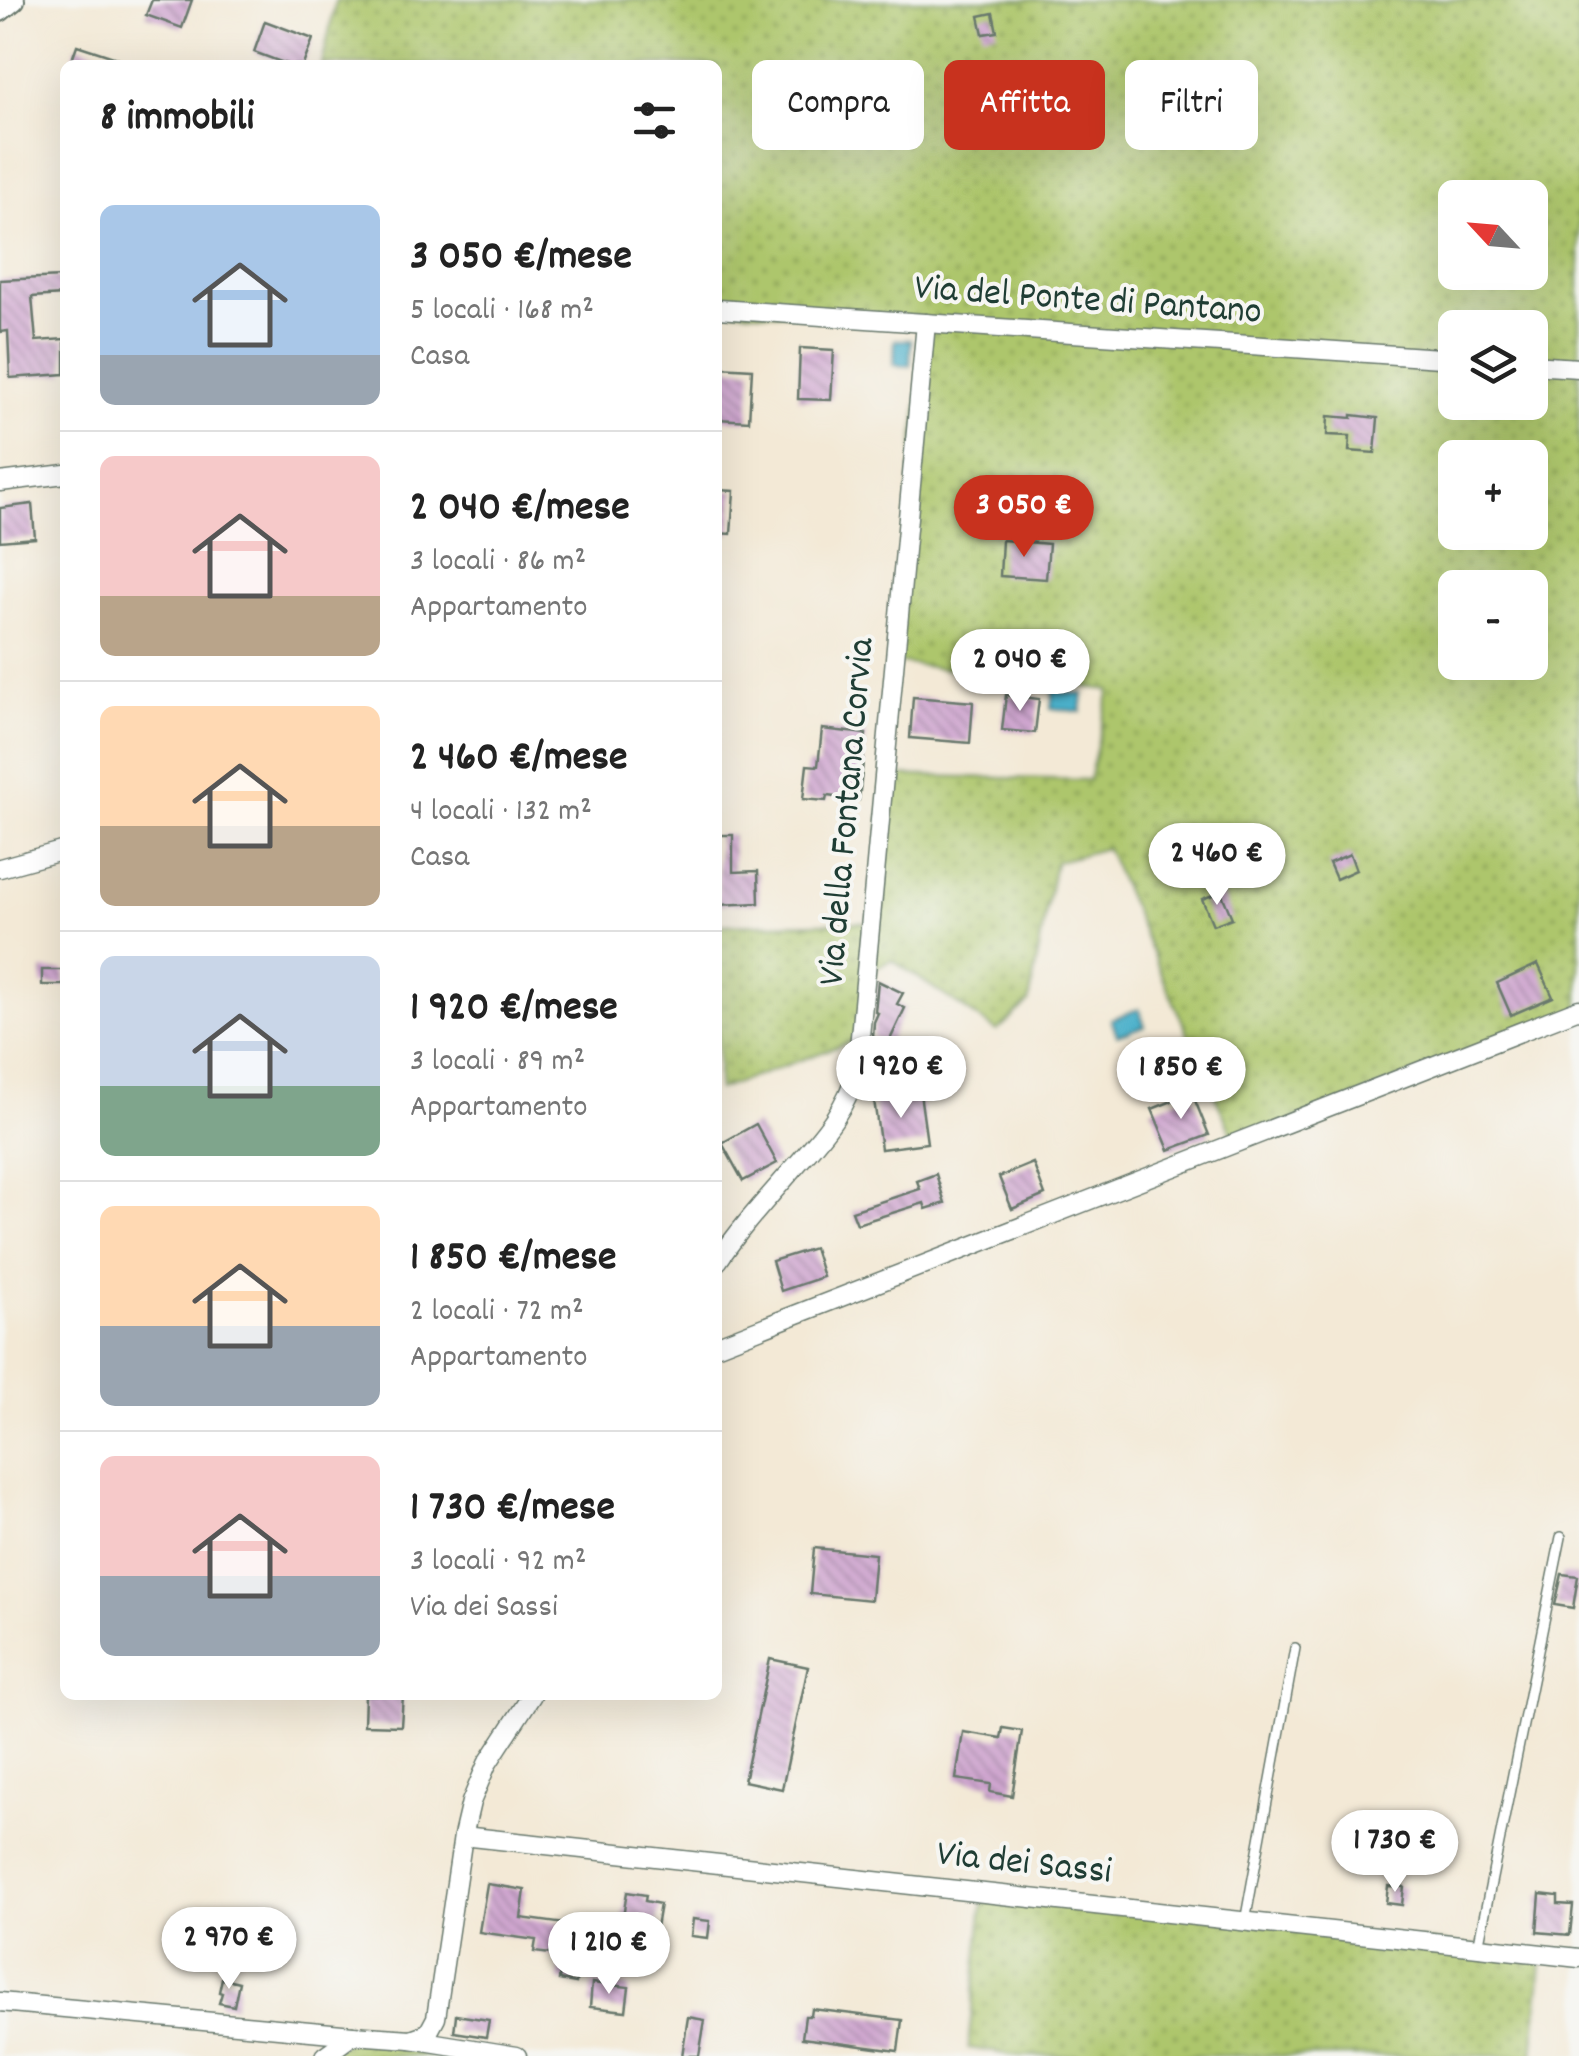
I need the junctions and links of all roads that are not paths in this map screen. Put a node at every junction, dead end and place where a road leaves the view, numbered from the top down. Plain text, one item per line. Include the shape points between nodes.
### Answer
1 (14, 0) edge
2 (0, 11) edge
3 (722, 309) edge
4 (926, 323) junction
5 (1438, 359) edge
6 (1548, 365) edge
7 (1579, 368) edge
8 (60, 475) edge
9 (0, 482) edge
10 (60, 851) edge
11 (0, 868) edge
12 (1579, 1009) edge
13 (722, 1255) edge
14 (722, 1343) edge
15 (1562, 1538) dead end
16 (1294, 1648) dead end
17 (529, 1700) edge
18 (462, 1836) junction
19 (1245, 1922) junction
20 (1478, 1948) junction
21 (1579, 1958) edge
22 (0, 2002) edge
23 (352, 2035) junction
24 (411, 2039) junction
25 (324, 2056) edge
26 (517, 2056) edge

1 - 2 street
3 - 4 street, Via del Ponte di Pantano
4 - 5 street, Via del Ponte di Pantano
4 - 13 street, Via della Fontana Corvia via 855,1076 831,1126
6 - 7 street
8 - 9 street
10 - 11 street
12 - 14 street
15 - 20 lane
16 - 19 lane
17 - 18 street via 487,1764
18 - 19 street, Via dei Sassi
18 - 24 street via 436,2018 428,2033
19 - 20 street, Via dei Sassi
20 - 21 street, Via dei Sassi
22 - 23 street
23 - 24 street
23 - 25 street
24 - 26 street

